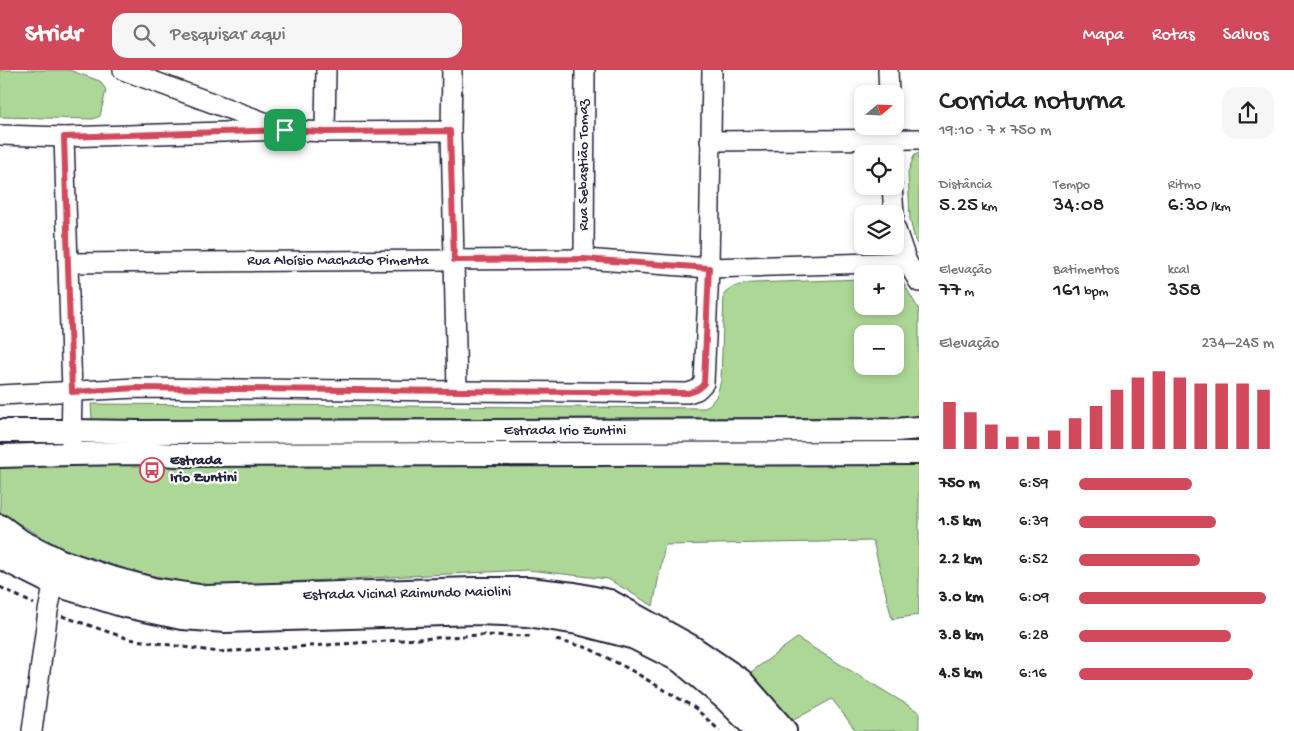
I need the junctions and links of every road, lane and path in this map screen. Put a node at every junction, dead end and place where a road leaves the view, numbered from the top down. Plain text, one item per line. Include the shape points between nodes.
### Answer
1 (124, 70) edge
2 (326, 70) edge
3 (452, 70) edge
4 (585, 70) edge
5 (712, 70) edge
6 (888, 70) edge
7 (889, 85) edge
8 (285, 130) junction
9 (450, 131) junction
10 (325, 132) junction
11 (0, 135) edge
12 (64, 137) junction
13 (919, 139) edge
14 (890, 140) edge
15 (710, 141) junction
16 (904, 253) edge
17 (584, 259) junction
18 (454, 260) junction
19 (907, 262) junction
20 (68, 263) junction
21 (709, 268) junction
22 (919, 282) edge
23 (457, 390) junction
24 (72, 392) junction
25 (0, 395) edge
26 (919, 428) edge
27 (0, 431) edge
28 (71, 431) junction
29 (70, 454) junction
30 (919, 454) edge
31 (0, 456) edge
32 (0, 528) edge
33 (0, 555) edge
34 (54, 582) junction
35 (0, 587) edge
36 (48, 611) junction
37 (533, 636) dead end
38 (551, 639) dead end
39 (32, 731) edge
40 (720, 731) edge
41 (760, 731) edge
42 (783, 731) edge

1 - 8 street
2 - 10 street
3 - 9 street
4 - 17 street, Rua Sebastião Tomaz
5 - 15 street
6 - 7 street
8 - 10 street
8 - 12 street
9 - 10 street
9 - 18 street
11 - 12 street
12 - 20 street
13 - 14 street
14 - 15 street
15 - 21 street
16 - 19 street
17 - 18 street, Rua Aloísio Machado Pimenta
17 - 21 street, Rua Aloísio Machado Pimenta
18 - 20 street, Rua Aloísio Machado Pimenta
18 - 23 street
19 - 21 street, Rua Aloísio Machado Pimenta
19 - 22 street
20 - 24 street
21 - 23 street via 704,383 697,390 688,393
23 - 24 street via 136,388
24 - 25 street
24 - 28 street
26 - 28 street, Estrada Irio Zuntini
27 - 28 street, Estrada Irio Zuntini
28 - 29 street
29 - 30 street, Estrada Irio Zuntini
29 - 31 street, Estrada Irio Zuntini
32 - 42 main road, Estrada Vicinal Raimundo Maiolini via 20,543 58,562 153,591 206,599 519,591 609,603 690,648 740,682
33 - 34 main road, Estrada Vicinal Raimundo Maiolini
34 - 36 street
34 - 41 main road, Estrada Vicinal Raimundo Maiolini via 122,603 182,616 226,619 476,611 527,613 578,621 635,636 681,659
35 - 36 path
36 - 37 path via 129,639 218,652 479,634
36 - 39 street
38 - 40 path via 588,648 629,669 695,708

